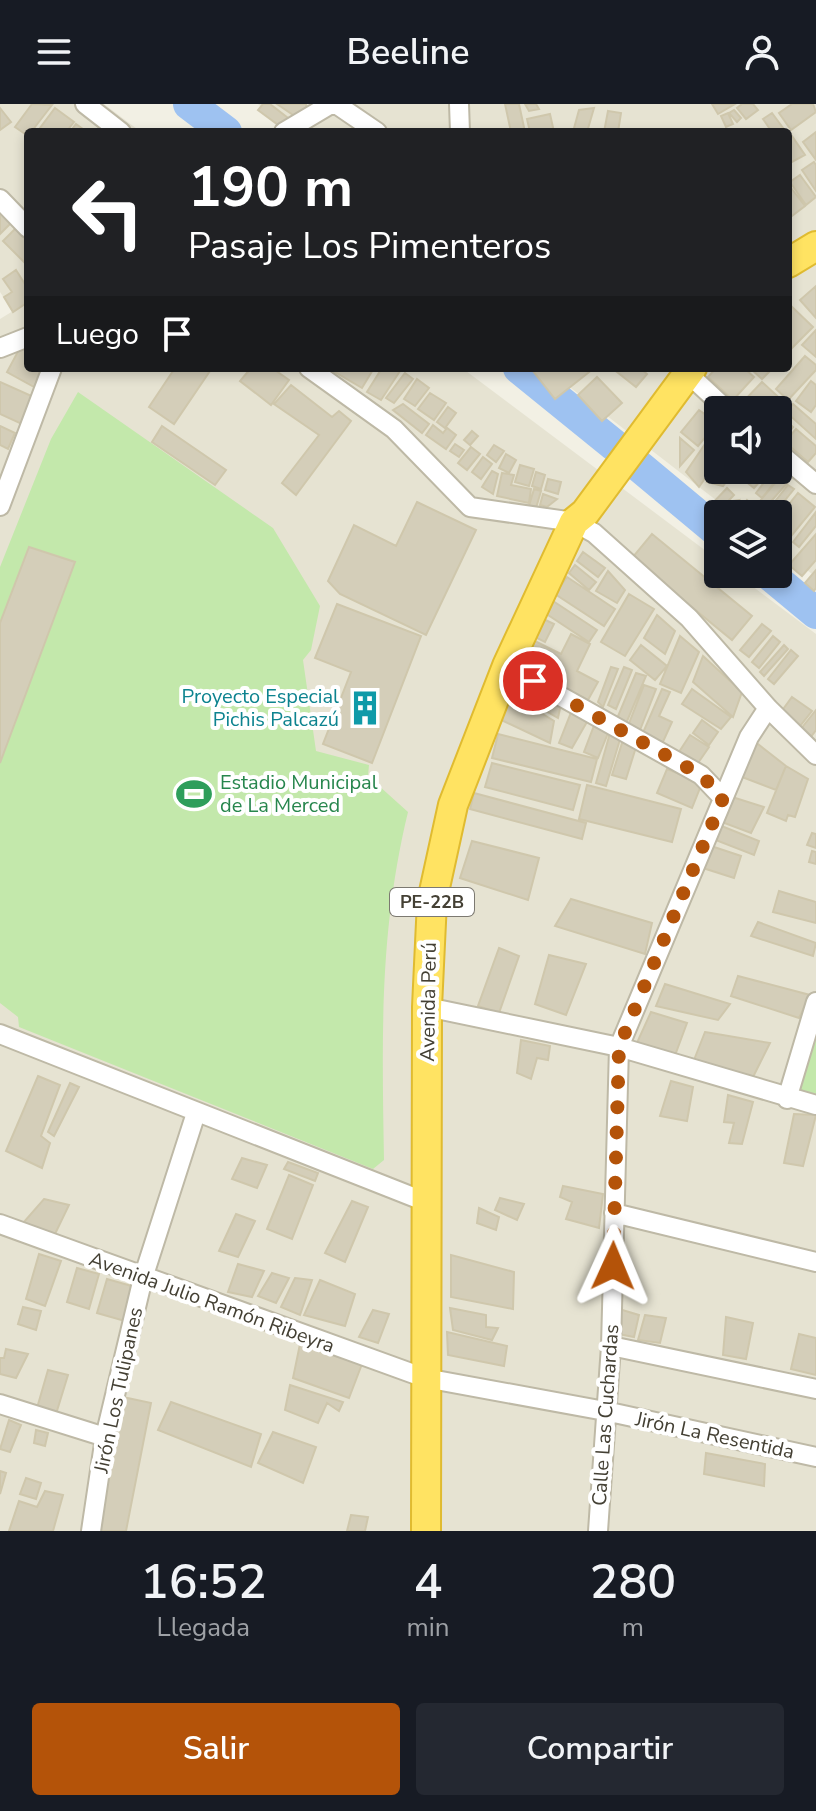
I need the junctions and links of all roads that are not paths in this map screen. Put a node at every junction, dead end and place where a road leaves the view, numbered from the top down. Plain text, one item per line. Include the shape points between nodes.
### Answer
1 (85, 104) edge
2 (334, 104) edge
3 (459, 104) edge
4 (116, 128) edge
5 (291, 128) edge
6 (369, 128) edge
7 (460, 128) edge
8 (0, 199) edge
9 (24, 224) edge
10 (816, 246) edge
11 (792, 261) edge
12 (24, 339) edge
13 (0, 348) edge
14 (50, 372) edge
15 (315, 372) edge
16 (686, 372) edge
17 (689, 372) edge
18 (713, 396) edge
19 (792, 462) edge
20 (814, 478) edge
21 (0, 506) edge
22 (574, 522) junction
23 (507, 666) junction
24 (768, 708) junction
25 (816, 755) edge
26 (723, 798) junction
27 (816, 1002) edge
28 (427, 1007) junction
29 (2, 1040) edge
30 (619, 1047) junction
31 (787, 1099) junction
32 (816, 1105) edge
33 (196, 1113) junction
34 (426, 1202) junction
35 (614, 1213) junction
36 (0, 1224) edge
37 (816, 1262) edge
38 (143, 1278) junction
39 (611, 1346) junction
40 (425, 1378) junction
41 (816, 1389) edge
42 (0, 1404) edge
43 (605, 1411) junction
44 (105, 1437) junction
45 (816, 1457) edge
46 (91, 1531) edge
47 (426, 1531) edge
48 (598, 1531) edge

1 - 4 street
2 - 5 street
2 - 6 street
3 - 7 street
8 - 9 street
10 - 11 highway
12 - 13 street
14 - 21 street
15 - 22 street via 394,429 470,507
16 - 22 highway, Avenida Perú / PE-22B
17 - 18 street
19 - 20 street
22 - 23 highway, Avenida Perú / PE-22B
22 - 24 street via 594,533 689,618
23 - 26 street via 701,775
23 - 28 highway, Avenida Perú / PE-22B via 453,805 432,901
24 - 25 street
24 - 26 street, Calle Las Cuchardas via 749,737
26 - 30 street, Calle Las Cuchardas
27 - 31 street
28 - 30 street
28 - 34 highway, Avenida Perú / PE-22B
29 - 33 street
30 - 31 street
30 - 35 street, Calle Las Cuchardas
31 - 32 street
33 - 34 street
33 - 38 street, Jirón Los Tulipanes
34 - 40 highway, Avenida Perú / PE-22B
35 - 37 street
35 - 39 street, Calle Las Cuchardas
36 - 38 street, Avenida Julio Ramón Ribeyra
38 - 40 street, Avenida Julio Ramón Ribeyra
38 - 44 street, Jirón Los Tulipanes
39 - 41 street
39 - 43 street, Calle Las Cuchardas
40 - 43 street, Jirón La Resentida
40 - 47 highway, Avenida Perú / PE-22B
42 - 44 street
43 - 45 street, Jirón La Resentida
43 - 48 street, Calle Las Cuchardas
44 - 46 street, Jirón Los Tulipanes

